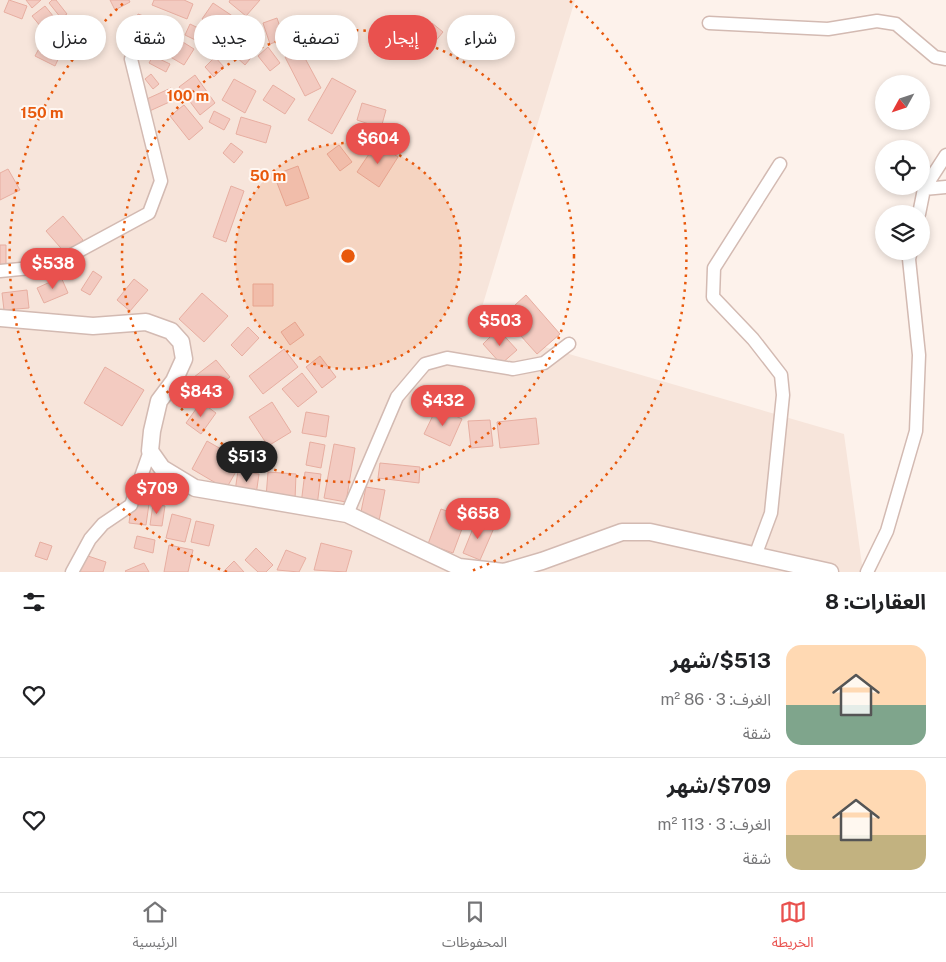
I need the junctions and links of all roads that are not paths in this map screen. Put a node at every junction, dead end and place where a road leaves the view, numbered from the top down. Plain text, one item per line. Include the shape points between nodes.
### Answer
1 (709, 23) dead end
2 (946, 59) edge
3 (131, 60) edge
4 (946, 155) edge
5 (780, 164) dead end
6 (930, 180) edge
7 (946, 187) edge
8 (930, 188) edge
9 (909, 260) edge
10 (0, 271) edge
11 (0, 318) edge
12 (570, 344) dead end
13 (150, 450) junction
14 (347, 514) junction
15 (755, 556) junction
16 (72, 572) edge
17 (830, 572) edge
18 (867, 572) edge

1 - 2 street via 828,29 887,22 896,24 935,56
3 - 10 street via 161,181 149,213 51,266
4 - 6 street
5 - 15 street via 714,268 714,297 781,375 783,395 771,513
7 - 8 street
9 - 18 street via 919,355 916,432 887,530
11 - 13 street via 93,326 146,322 171,331 181,342 184,359 174,382 159,401
12 - 14 street via 544,363 513,370 448,358 425,364 397,397
13 - 14 street via 162,468 195,488
13 - 16 street via 131,505 103,524 90,538
14 - 15 street via 460,567 504,572 622,532 650,532
15 - 17 street

